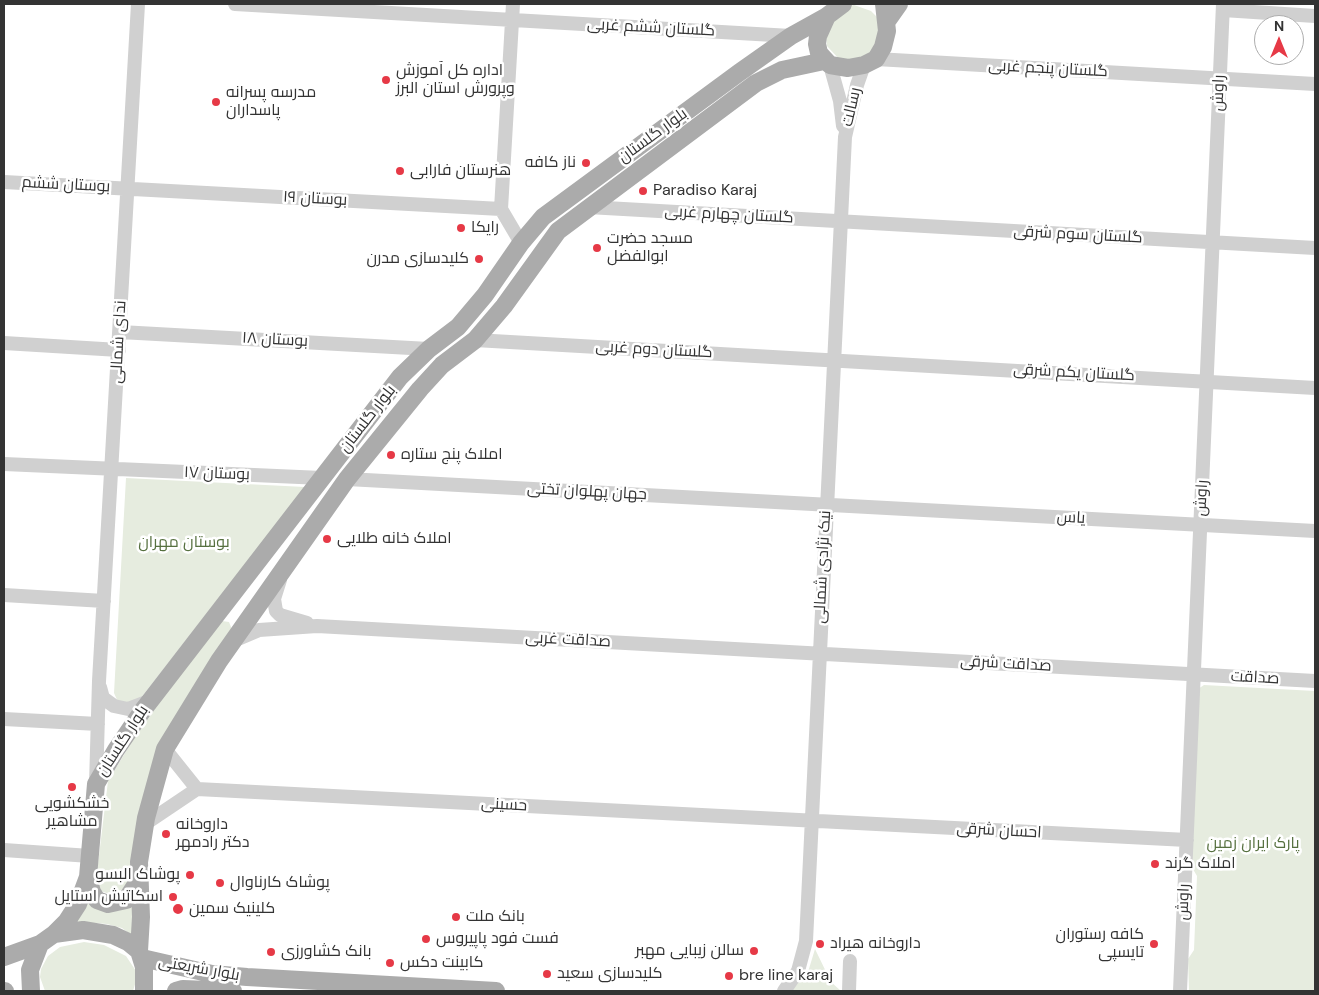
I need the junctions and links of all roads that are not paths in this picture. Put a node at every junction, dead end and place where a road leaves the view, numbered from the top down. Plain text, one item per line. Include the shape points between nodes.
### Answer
1 (138, 4) edge
2 (235, 4) edge
3 (513, 4) edge
4 (900, 4) edge
5 (302, 6) edge
6 (1223, 7) edge
7 (837, 8) edge
8 (886, 12) edge
9 (1315, 16) edge
10 (512, 20) junction
11 (791, 36) junction
12 (769, 52) junction
13 (870, 62) junction
14 (827, 63) junction
15 (782, 70) junction
16 (1220, 79) junction
17 (1315, 84) edge
18 (845, 137) junction
19 (4, 182) edge
20 (128, 188) junction
21 (588, 208) junction
22 (501, 209) junction
23 (840, 222) junction
24 (1213, 242) junction
25 (521, 243) junction
26 (1315, 248) edge
27 (120, 332) junction
28 (475, 340) junction
29 (4, 343) edge
30 (429, 349) junction
31 (119, 350) junction
32 (834, 360) junction
33 (1207, 381) junction
34 (1315, 388) edge
35 (4, 464) edge
36 (112, 469) junction
37 (322, 478) junction
38 (347, 479) junction
39 (826, 505) junction
40 (1200, 524) junction
41 (1315, 530) edge
42 (285, 566) junction
43 (4, 595) edge
44 (104, 601) junction
45 (212, 621) junction
46 (317, 626) junction
47 (234, 639) junction
48 (819, 654) junction
49 (1194, 675) junction
50 (99, 681) junction
51 (1315, 681) edge
52 (149, 701) junction
53 (4, 719) edge
54 (98, 724) junction
55 (165, 749) junction
56 (96, 784) junction
57 (197, 789) junction
58 (810, 821) junction
59 (145, 824) junction
60 (1187, 840) junction
61 (4, 850) edge
62 (90, 856) junction
63 (88, 877) junction
64 (139, 880) junction
65 (47, 939) junction
66 (140, 954) junction
67 (4, 957) edge
68 (850, 961) dead end
69 (180, 968) junction
70 (180, 990) edge
71 (31, 991) edge
72 (144, 991) edge
73 (233, 991) edge
74 (496, 991) edge
75 (784, 991) edge
76 (849, 991) edge
77 (1180, 991) edge

1 - 20 street, ندای شمالی
2 - 5 street, گلستان ششم غربی
3 - 10 street
4 - 8 main road
5 - 10 street, گلستان ششم غربی
6 - 9 street
6 - 16 street, راوش
7 - 11 main road, بلوار گلستان
7 - 14 main road via 818,36 819,53
8 - 13 main road via 885,40
10 - 11 street, گلستان ششم غربی
10 - 22 street
11 - 12 main road, بلوار گلستان
12 - 15 main road via 781,54 784,59
12 - 25 main road, بلوار گلستان via 569,197
13 - 14 main road, بلوار گلستان via 848,68
13 - 16 street, گلستان پنجم غربی
13 - 18 street, رسالت via 856,85
14 - 15 main road, بلوار گلستان
14 - 18 street, رسالت via 840,101
15 - 21 main road, بلوار گلستان via 756,84
16 - 17 street, گلستان پنجم غربی
16 - 24 street, راوش
18 - 23 street, نیک نژادی شمالی
19 - 20 street, بوستان ششم
20 - 22 street, بوستان ۱۹
20 - 27 street, ندای شمالی
21 - 23 street, گلستان چهارم غربی
21 - 28 main road, بلوار گلستان via 558,230 504,306
22 - 25 street
23 - 24 street, گلستان سوم شرقی
23 - 32 street, نیک نژادی شمالی
24 - 26 street, گلستان سوم شرقی
24 - 33 street, راوش
25 - 30 main road, بلوار گلستان via 485,295 458,326
27 - 30 street, بوستان ۱۸
27 - 31 street, ندای شمالی
28 - 32 street, گلستان دوم غربی
28 - 38 main road, بلوار گلستان via 442,365 424,384
29 - 31 street
30 - 37 main road, بلوار گلستان via 400,377
31 - 36 street, ندای شمالی
32 - 33 street, گلستان یکم شرقی
32 - 39 street, نیک نژادی شمالی
33 - 34 street, گلستان یکم شرقی
33 - 40 street, راوش
35 - 36 street, بوستان ۱۷
36 - 37 street, بوستان ۱۷
36 - 44 street, ندای شمالی
37 - 45 main road, بلوار گلستان
38 - 39 street, جهان پهلوان تختی
38 - 42 main road, بلوار گلستان
39 - 40 street, یاس
39 - 48 street, نیک نژادی شمالی
40 - 41 street, یاس
40 - 49 street, راوش
42 - 46 street, صداقت غربی via 274,599 276,611
42 - 47 main road, بلوار گلستان
43 - 44 street
44 - 50 street, ندای شمالی
45 - 47 main road via 226,614 234,617 239,625
45 - 52 main road, بلوار گلستان
46 - 47 street, صداقت غربی via 258,630
46 - 48 street, صداقت غربی
47 - 55 main road, بلوار گلستان
48 - 49 street, صداقت شرقی
48 - 58 street, نیک نژادی شمالی
49 - 51 street, صداقت
49 - 60 street, راوش
50 - 52 street, ندای شمالی via 103,698 114,706 128,709
50 - 54 street, ندای شمالی
52 - 56 main road, بلوار گلستان
53 - 54 street
54 - 56 street, ندای شمالی
55 - 57 street
55 - 59 main road, بلوار گلستان
56 - 62 main road, بلوار گلستان
57 - 58 street, حسینی
57 - 59 street
58 - 60 street, احسان شرقی
58 - 75 street, نیک نژادی شمالی via 803,956 798,971
59 - 64 main road, بلوار گلستان
60 - 77 street, راوش
61 - 62 street
62 - 63 main road, بلوار گلستان
63 - 64 main road via 97,900 108,904 126,900
63 - 65 main road, بلوار گلستان via 78,904 67,921
64 - 66 main road, بلوار گلستان
65 - 66 main road, بلوار شریعتی via 83,930 97,931 128,942
65 - 67 main road
65 - 71 main road via 30,970
66 - 69 main road, بلوار شریعتی
66 - 72 main road, بلوار گلستان via 146,975
68 - 76 street
69 - 70 main road via 173,974 172,983
69 - 74 main road, بلوار شریعتی via 246,977
70 - 73 main road, بلوار شریعتی

